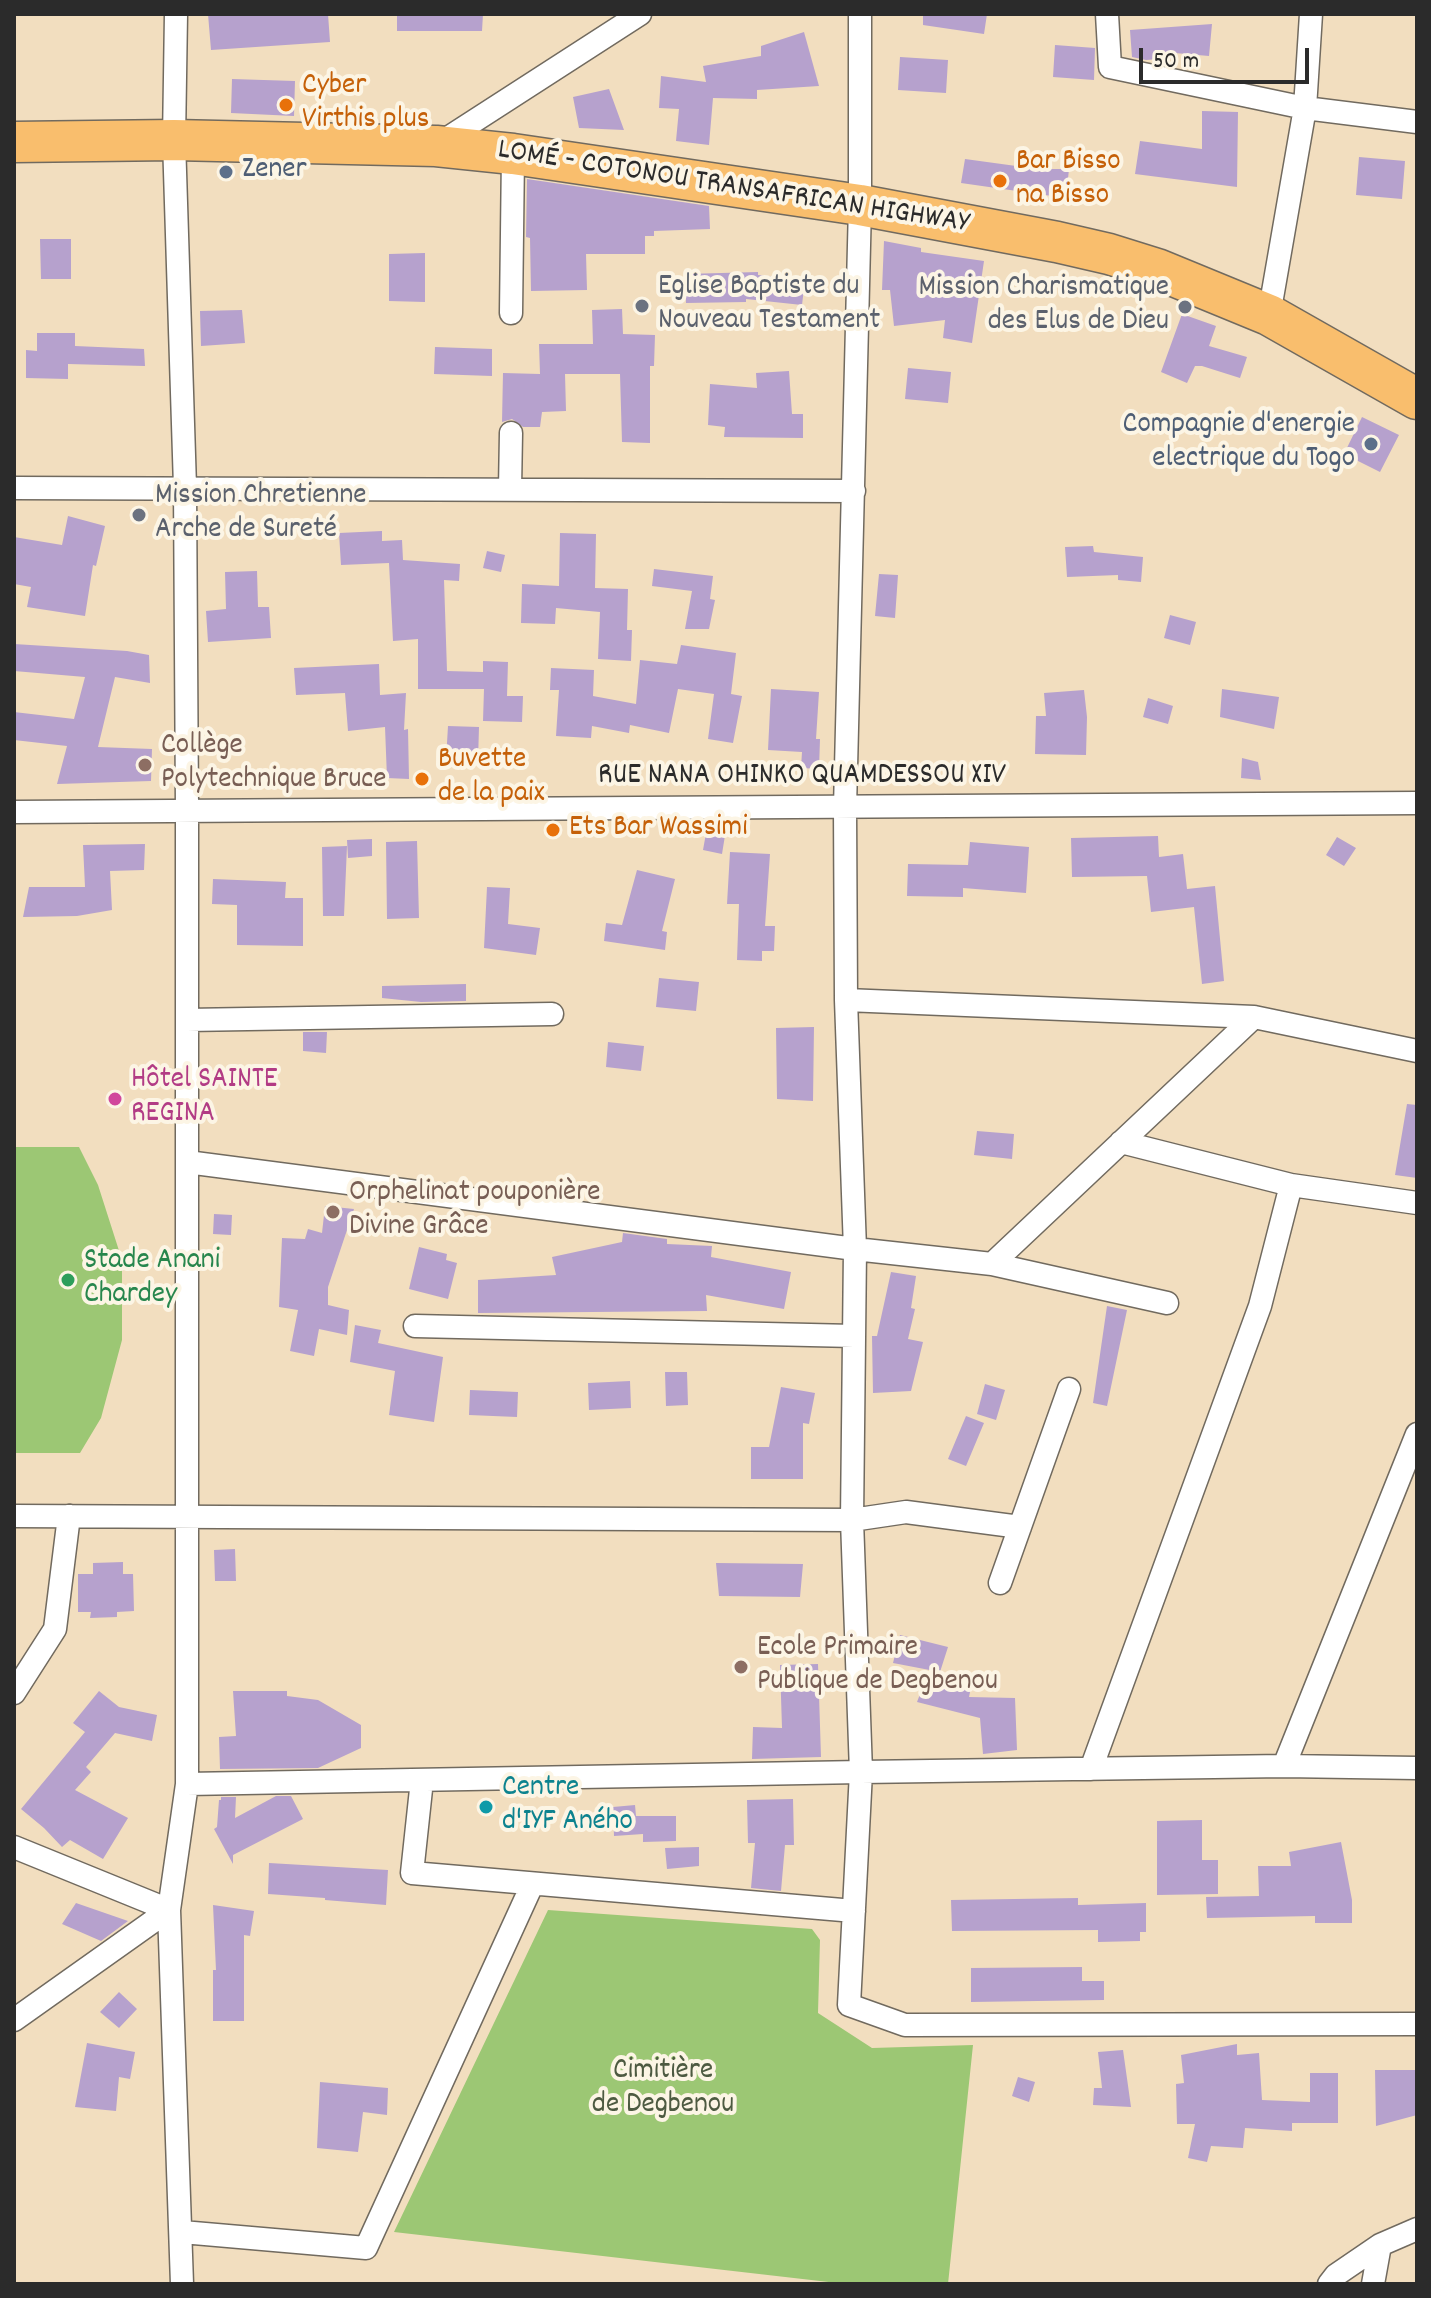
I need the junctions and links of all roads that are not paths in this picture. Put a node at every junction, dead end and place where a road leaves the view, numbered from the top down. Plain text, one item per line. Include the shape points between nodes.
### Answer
1 (176, 14) edge
2 (640, 14) edge
3 (860, 14) edge
4 (1107, 14) edge
5 (1311, 14) edge
6 (1305, 108) junction
7 (1417, 122) edge
8 (174, 140) junction
9 (14, 142) edge
10 (436, 146) junction
11 (513, 154) junction
12 (860, 205) junction
13 (511, 313) dead end
14 (1269, 315) junction
15 (1417, 399) edge
16 (511, 433) dead end
17 (185, 487) junction
18 (14, 488) edge
19 (510, 489) junction
20 (854, 491) junction
21 (1417, 803) edge
22 (845, 808) junction
23 (187, 810) junction
24 (14, 812) edge
25 (846, 1000) junction
26 (552, 1014) dead end
27 (1254, 1017) junction
28 (187, 1020) junction
29 (1417, 1051) edge
30 (1121, 1142) junction
31 (187, 1162) junction
32 (1291, 1185) junction
33 (1417, 1203) edge
34 (855, 1249) junction
35 (992, 1264) junction
36 (1167, 1303) dead end
37 (415, 1326) dead end
38 (854, 1336) junction
39 (1069, 1389) dead end
40 (1417, 1434) edge
41 (14, 1516) edge
42 (69, 1516) junction
43 (186, 1516) junction
44 (852, 1520) junction
45 (1020, 1527) junction
46 (1000, 1583) dead end
47 (14, 1693) edge
48 (1284, 1766) junction
49 (1417, 1768) edge
50 (1091, 1769) junction
51 (861, 1772) junction
52 (422, 1780) junction
53 (187, 1784) junction
54 (14, 1847) edge
55 (532, 1885) junction
56 (169, 1910) junction
57 (854, 1911) junction
58 (14, 2020) edge
59 (1417, 2024) edge
60 (1417, 2229) edge
61 (182, 2232) junction
62 (1380, 2245) junction
63 (182, 2284) edge
64 (1329, 2284) edge
65 (1373, 2284) edge

1 - 8 street
2 - 10 street
3 - 12 street
4 - 6 street via 1110,67
5 - 6 street
6 - 7 street
6 - 14 street
8 - 9 highway, LOMÉ - COTONOU TRANSAFRICAN HIGHWAY
8 - 10 highway, LOMÉ - COTONOU TRANSAFRICAN HIGHWAY
8 - 17 street
10 - 11 highway, LOMÉ - COTONOU TRANSAFRICAN HIGHWAY
11 - 12 highway, LOMÉ - COTONOU TRANSAFRICAN HIGHWAY
11 - 13 street
12 - 14 highway, LOMÉ - COTONOU TRANSAFRICAN HIGHWAY via 1109,254
12 - 20 street
14 - 15 highway, LOMÉ - COTONOU TRANSAFRICAN HIGHWAY
16 - 19 street
17 - 18 street
17 - 19 street
17 - 23 street
19 - 20 street
20 - 22 street
21 - 22 street, RUE NANA OHINKO QUAMDESSOU XIV
22 - 23 street, RUE NANA OHINKO QUAMDESSOU XIV
22 - 25 street
23 - 24 street, RUE NANA OHINKO QUAMDESSOU XIV
23 - 28 street
25 - 27 street
25 - 34 street
26 - 28 street
27 - 29 street
27 - 30 street
28 - 31 street
30 - 32 street
30 - 35 street
31 - 34 street
31 - 43 street
32 - 33 street
32 - 50 street via 1260,1306
34 - 35 street
34 - 38 street
35 - 36 street
37 - 38 street
38 - 44 street
39 - 45 street
40 - 48 street
41 - 42 street
42 - 43 street
42 - 47 street via 55,1629
43 - 44 street
43 - 53 street
44 - 45 street via 906,1512
44 - 51 street
45 - 46 street
48 - 49 street
48 - 50 street
50 - 51 street
51 - 52 street
51 - 57 street
52 - 53 street
52 - 55 street via 412,1873
53 - 56 street
54 - 56 street
55 - 57 street
55 - 61 street via 366,2248
56 - 58 street
56 - 61 street
57 - 59 street via 849,2005 905,2025
60 - 62 street
61 - 63 street
62 - 64 street
62 - 65 street

